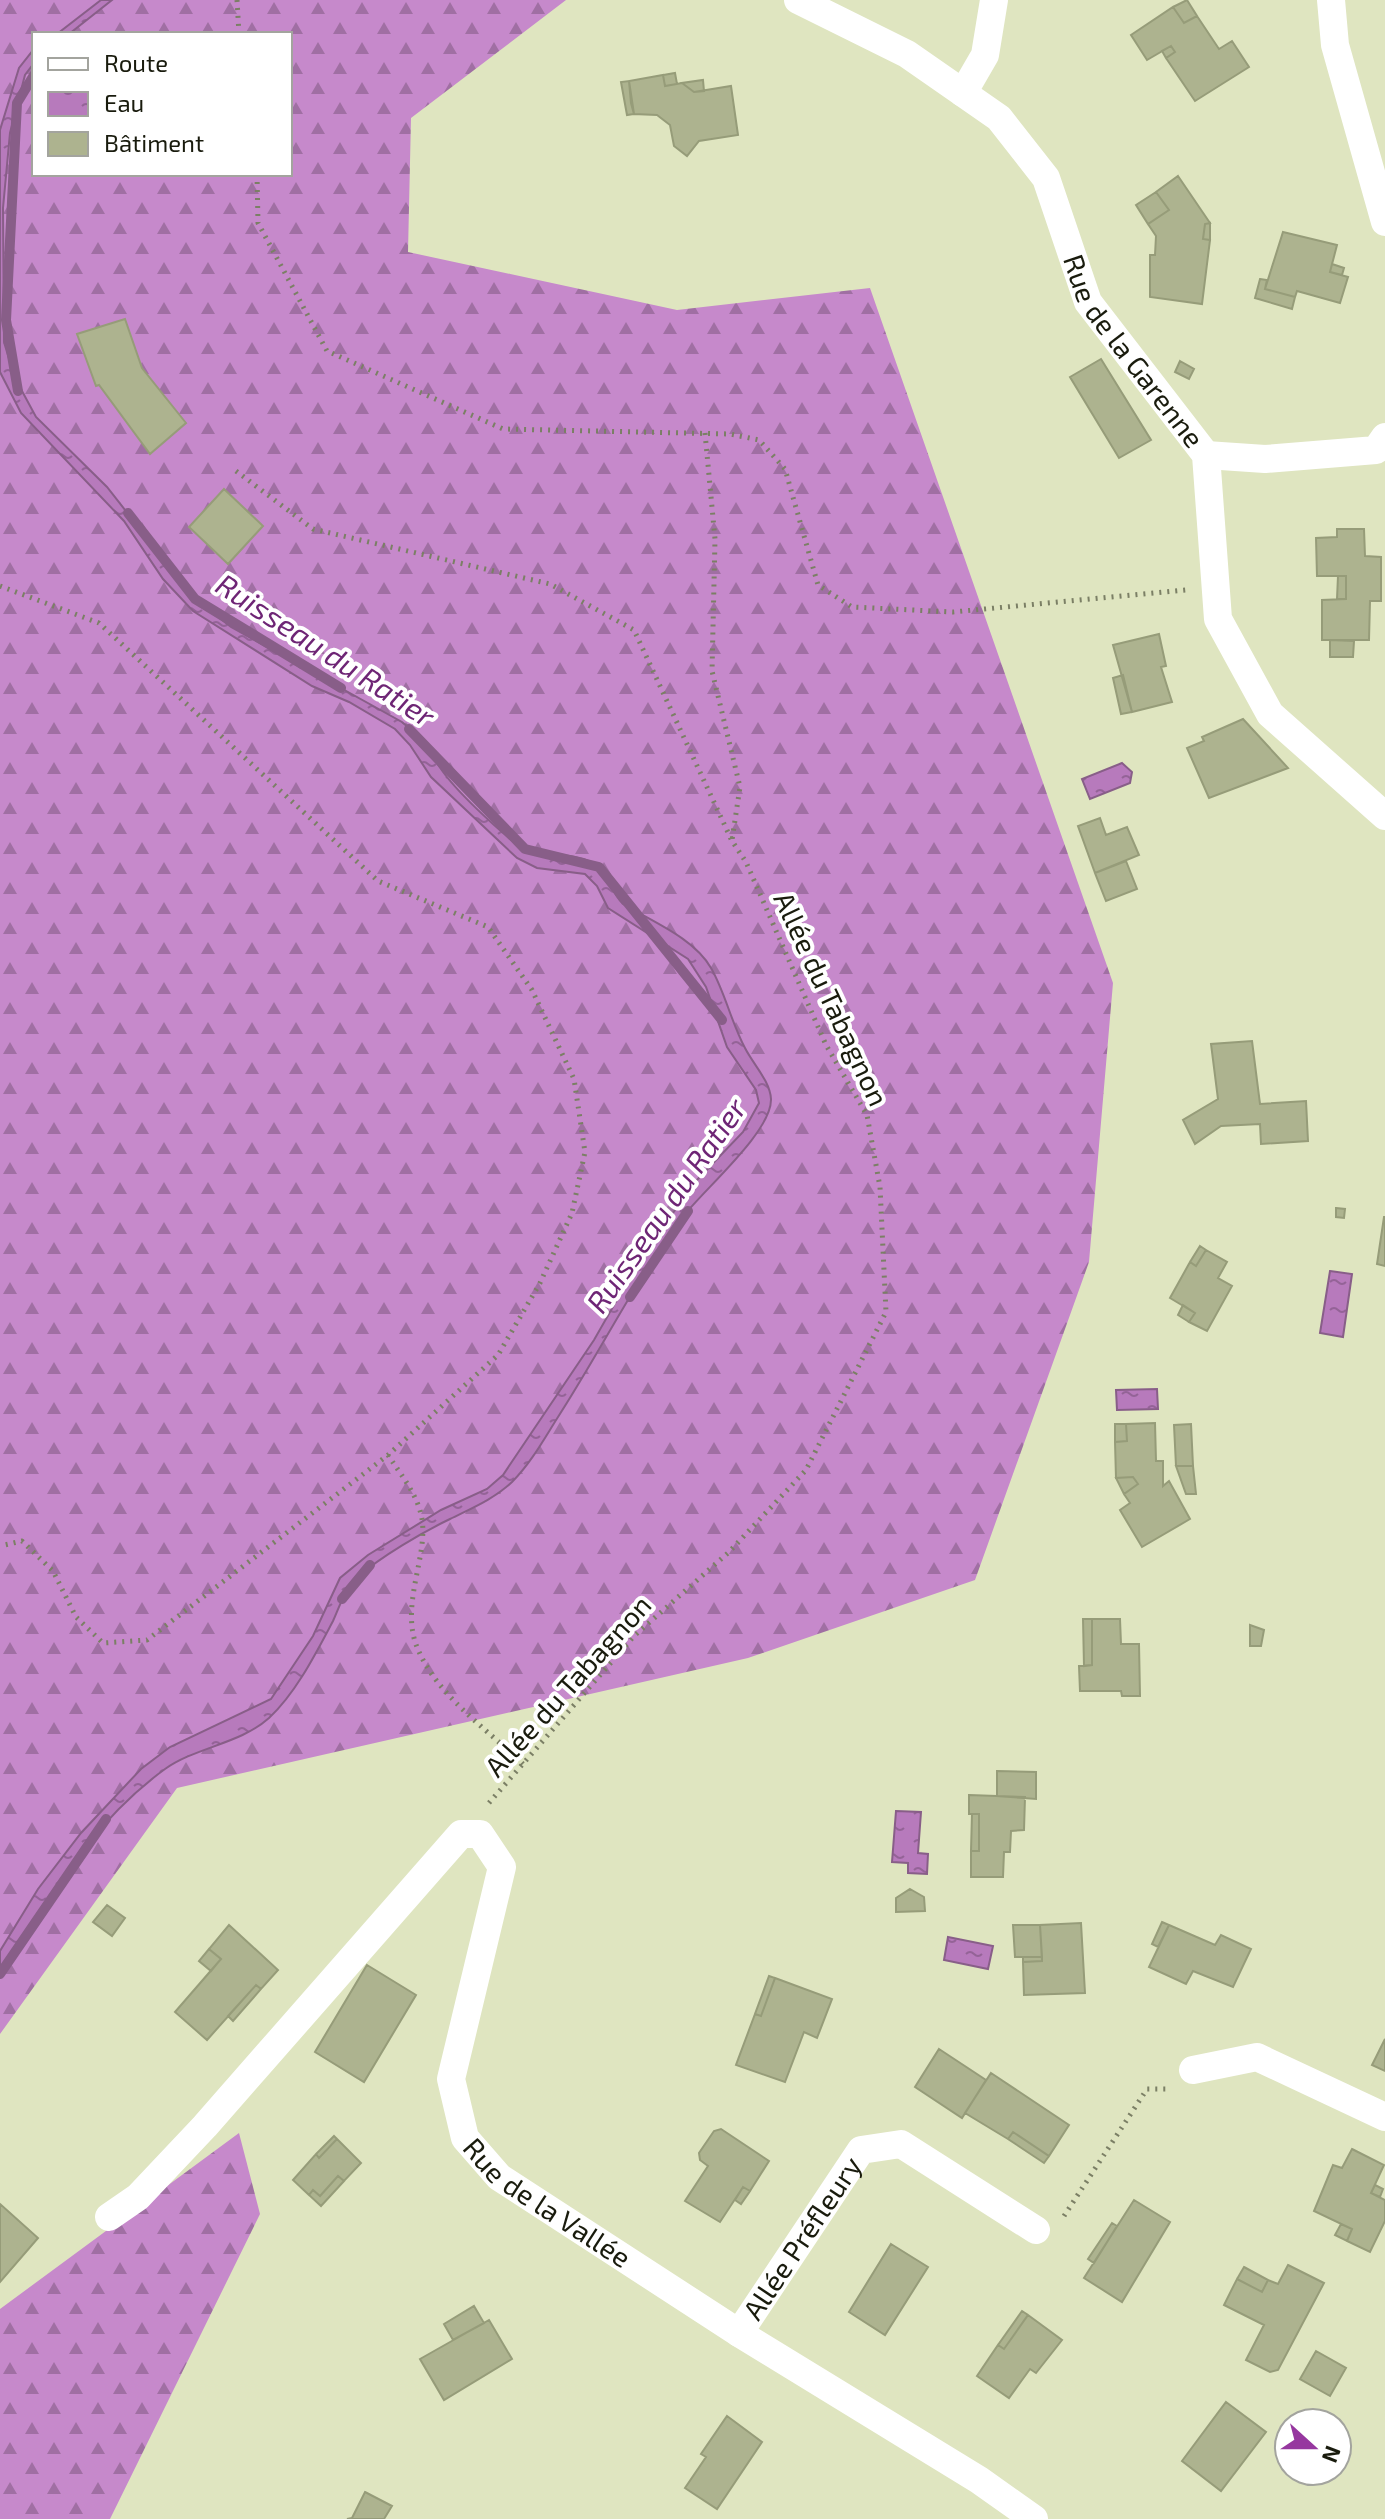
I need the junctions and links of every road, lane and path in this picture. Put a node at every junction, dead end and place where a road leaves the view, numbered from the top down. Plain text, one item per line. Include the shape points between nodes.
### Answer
1 (237, 0) edge
2 (798, 0) edge
3 (994, 0) edge
4 (1331, 0) edge
5 (239, 32) edge
6 (963, 93) junction
7 (257, 176) edge
8 (1385, 222) edge
9 (705, 433) junction
10 (1385, 437) edge
11 (1206, 455) junction
12 (236, 471) dead end
13 (0, 586) edge
14 (1216, 587) junction
15 (1385, 816) edge
16 (732, 841) junction
17 (388, 1455) junction
18 (0, 1546) edge
19 (524, 1765) junction
20 (461, 1834) junction
21 (1193, 2070) joint
22 (1385, 2117) edge
23 (109, 2217) dead end
24 (1036, 2230) joint
25 (739, 2333) junction
26 (1034, 2519) edge

1 - 5 path
2 - 6 street, Rue de la Garenne via 907,54
3 - 6 street via 985,55
4 - 8 street via 1335,45
6 - 11 street, Rue de la Garenne via 999,118 1046,178 1088,302
7 - 9 path via 258,223 327,351 503,429
9 - 14 path via 759,440 785,469 818,585 852,607 953,612
9 - 16 path via 715,539 712,671 740,787
10 - 11 street via 1376,450 1265,459
11 - 14 street, Rue de la Garenne
12 - 16 path, Allée du Tabagnon via 313,529 550,584 634,630
13 - 17 path via 99,623 378,881 488,927 532,990 574,1079 585,1152 572,1213 540,1283 498,1355
14 - 15 street, Rue de la Garenne via 1218,619 1270,714
16 - 19 path, Allée du Tabagnon via 826,1045 867,1115 880,1187 886,1312 806,1470 729,1552 634,1636
17 - 18 path via 147,1640 103,1643 76,1617 53,1571 22,1541
17 - 19 path via 415,1496 423,1522 411,1608 415,1644 431,1677
19 - 20 path, Allée du Tabagnon
20 - 23 street via 205,2126 138,2197
20 - 25 street, Rue de la Vallée via 480,1834 502,1867 451,2079 465,2138 499,2177
21 - 22 street via 1257,2057
21 - 24 path via 1178,2089 1147,2089 1060,2223
24 - 25 street, Allée Préfleury via 901,2144 861,2150
25 - 26 street, Rue de la Vallée

